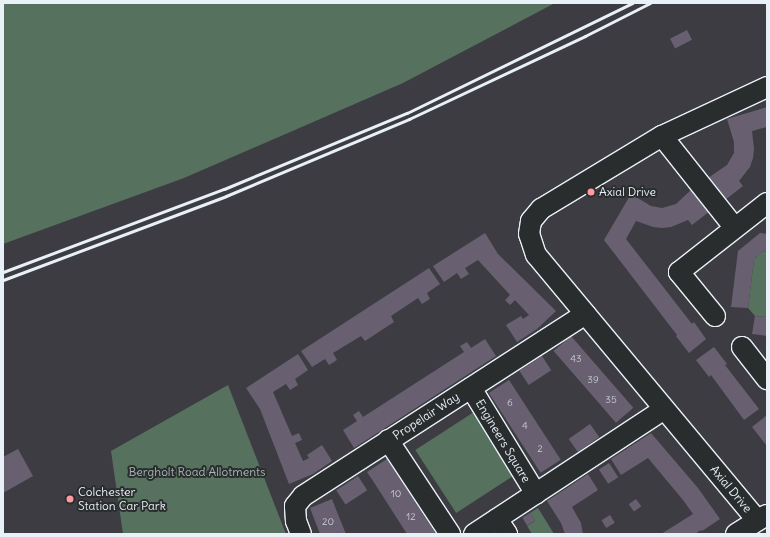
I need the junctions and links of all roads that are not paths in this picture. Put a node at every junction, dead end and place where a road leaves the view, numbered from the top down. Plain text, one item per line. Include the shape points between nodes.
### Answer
1 (767, 87) edge
2 (662, 136) junction
3 (767, 203) edge
4 (735, 228) junction
5 (585, 314) junction
6 (714, 316) dead end
7 (742, 347) dead end
8 (767, 379) edge
9 (471, 388) junction
10 (664, 409) junction
11 (388, 440) junction
12 (536, 494) junction
13 (762, 518) edge
14 (502, 526) edge
15 (301, 534) edge
16 (450, 534) edge
17 (474, 534) edge
18 (736, 534) edge

1 - 2 street, Axial Drive
2 - 4 street
2 - 5 street, Axial Drive via 542,209 531,221 529,234 536,255
3 - 4 street
4 - 6 street via 679,272
5 - 9 street, Propelair Way
5 - 10 street, Axial Drive
7 - 8 street
9 - 11 street, Propelair Way
9 - 12 street, Engineers Square
10 - 12 street
10 - 13 street, Axial Drive
11 - 15 street, Propelair Way via 303,496 295,506 296,521
11 - 16 street
12 - 14 street
13 - 18 street
14 - 17 street

